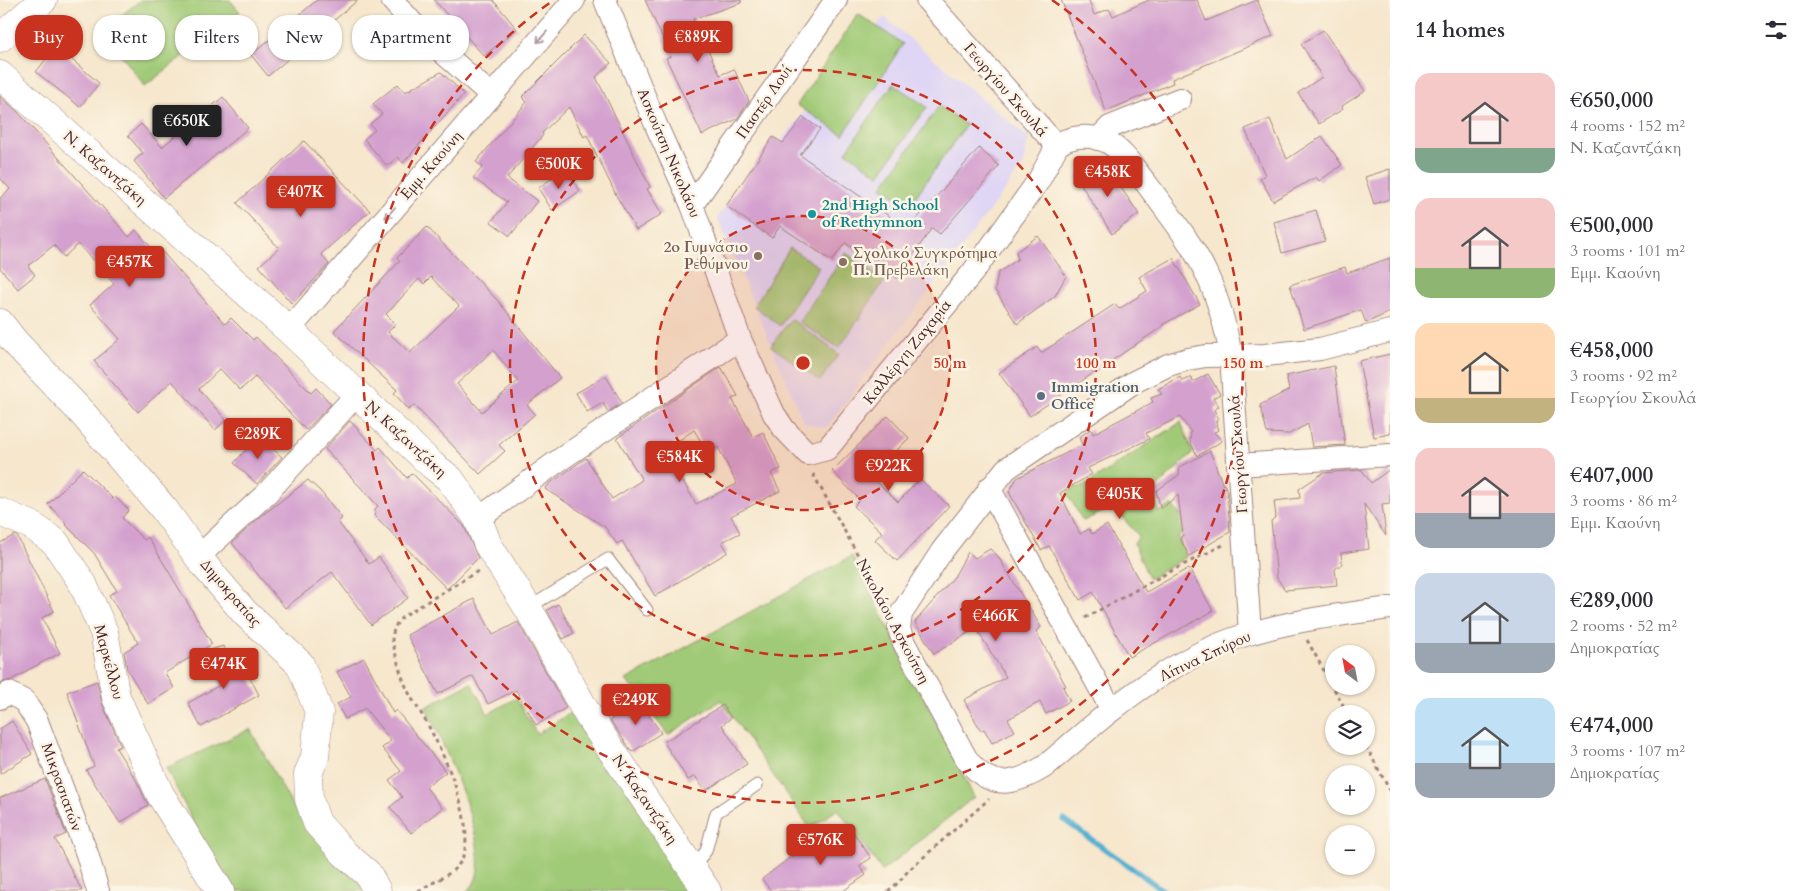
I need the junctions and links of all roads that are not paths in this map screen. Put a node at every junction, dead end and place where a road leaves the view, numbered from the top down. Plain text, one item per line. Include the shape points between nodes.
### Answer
1 (43, 0) edge
2 (392, 0) edge
3 (574, 0) edge
4 (605, 0) edge
5 (836, 0) edge
6 (927, 0) edge
7 (0, 38) edge
8 (0, 75) edge
9 (491, 95) junction
10 (1180, 99) dead end
11 (1098, 139) junction
12 (1056, 146) junction
13 (692, 205) junction
14 (0, 323) edge
15 (289, 330) junction
16 (1390, 331) edge
17 (740, 339) junction
18 (1231, 356) junction
19 (357, 394) junction
20 (801, 447) joint
21 (1390, 455) edge
22 (1238, 465) junction
23 (989, 488) junction
24 (0, 512) edge
25 (478, 519) junction
26 (199, 556) junction
27 (528, 608) junction
28 (1390, 608) edge
29 (647, 610) dead end
30 (1250, 633) junction
31 (5, 695) edge
32 (1112, 710) junction
33 (995, 780) joint
34 (757, 784) dead end
35 (701, 884) edge
36 (98, 891) edge
37 (220, 891) edge
38 (378, 891) edge

1 - 7 street
2 - 9 street via 422,36
3 -> 9 street, Εμμ. Καούνη
4 - 13 street, Ασκούτση Νικολάου
5 - 13 street, Παστέρ Λουί
6 - 12 street, Γεωργίου Σκουλά
8 - 15 street, Ν. Καζαντζάκη
9 -> 15 street, Εμμ. Καούνη
10 - 11 street via 1110,127
11 - 12 street, Γεωργίου Σκουλά via 1066,139
11 - 18 street, Γεωργίου Σκουλά via 1113,146 1127,160 1186,237 1215,296
12 - 20 street, Καλλέργη Ζαχαρία via 1039,180 973,272 827,449
13 - 17 street, Ασκούτση Νικολάου
14 - 26 street, Δημοκρατίας via 84,415 164,509
15 - 19 street, Ν. Καζαντζάκη
16 - 18 street via 1320,349
17 - 20 street, Ασκούτση Νικολάου via 774,414
17 - 25 street via 555,463
18 - 22 street, Γεωργίου Σκουλά
18 - 23 street via 1206,356 1152,372 1006,468
19 - 25 street, Ν. Καζαντζάκη via 450,479
19 - 26 street via 267,493
21 - 22 street
22 - 30 street, Γεωργίου Σκουλά
23 - 32 street
23 - 33 street, Νικολάου Ασκούτση via 909,602 899,629 966,758 978,772
24 - 37 street, Μαρκέλλου via 31,524 55,542 83,584 104,632 116,696 160,794
25 - 27 street, Ν. Καζαντζάκη via 488,545
26 - 38 street, Δημοκρατίας via 245,613 300,664 319,712 315,757 308,774 309,799 316,823 368,874
27 - 29 lane via 608,559
27 - 35 street, Ν. Καζαντζάκη via 589,717
28 - 30 street, Λίτινα Σπύρου
30 - 32 street, Λίτινα Σπύρου via 1181,663
31 - 36 street, Μικρασιατών via 24,701 37,721
32 - 33 street, Λίτινα Σπύρου via 1044,767 1020,779
34 - 35 lane via 716,813

